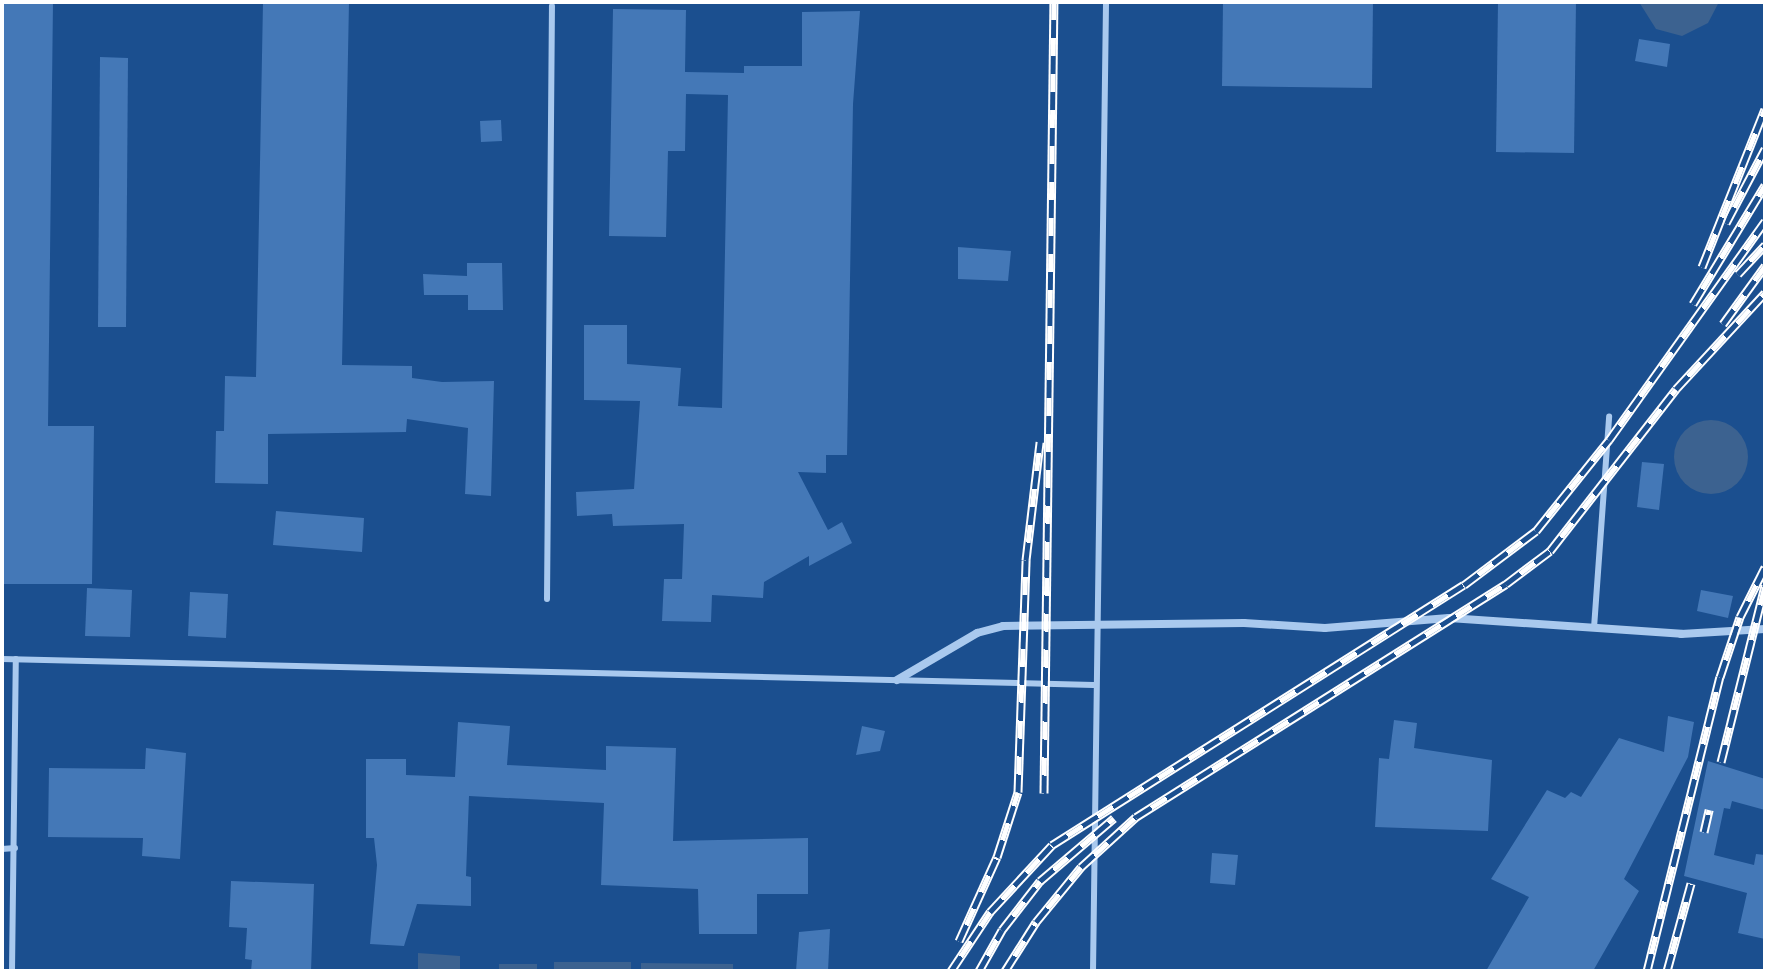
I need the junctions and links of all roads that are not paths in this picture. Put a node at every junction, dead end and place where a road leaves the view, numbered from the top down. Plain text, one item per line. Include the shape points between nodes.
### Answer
1 (1106, 2) edge
2 (552, 6) dead end
3 (1609, 417) dead end
4 (547, 599) dead end
5 (1095, 626) junction
6 (1594, 628) junction
7 (1765, 629) edge
8 (2, 659) edge
9 (16, 659) junction
10 (897, 680) junction
11 (1094, 685) junction
12 (15, 848) junction
13 (2, 849) edge
14 (12, 971) edge
15 (1093, 971) edge

1 - 5 lane
2 - 4 lane
3 - 6 lane
5 - 6 street via 1244,623 1325,628 1449,618
5 - 10 street via 1003,626 977,633
5 - 11 lane
6 - 7 street via 1681,634
8 - 9 lane
9 - 10 lane
9 - 12 lane
10 - 11 lane
11 - 15 lane
12 - 13 lane
12 - 14 lane

